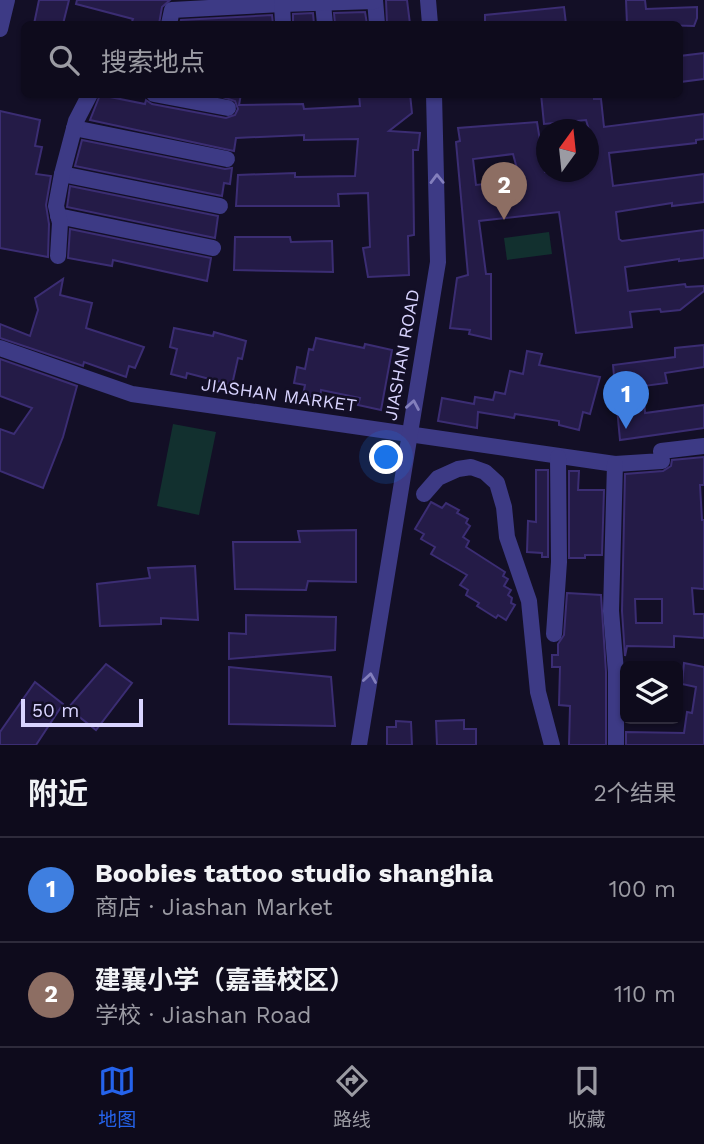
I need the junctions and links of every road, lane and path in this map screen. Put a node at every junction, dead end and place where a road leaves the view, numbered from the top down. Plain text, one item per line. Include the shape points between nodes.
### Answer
1 (7, 0) edge
2 (428, 0) edge
3 (375, 1) edge
4 (282, 2) edge
5 (323, 4) junction
6 (170, 21) edge
7 (284, 21) edge
8 (325, 21) edge
9 (377, 21) edge
10 (430, 21) edge
11 (0, 29) edge
12 (88, 98) edge
13 (175, 98) edge
14 (434, 98) edge
15 (228, 108) dead end
16 (74, 128) junction
17 (227, 159) dead end
18 (62, 174) junction
19 (220, 206) dead end
20 (58, 216) junction
21 (213, 248) dead end
22 (58, 256) dead end
23 (0, 348) edge
24 (409, 432) junction
25 (704, 446) edge
26 (558, 457) junction
27 (615, 464) junction
28 (424, 494) dead end
29 (554, 634) dead end
30 (359, 745) edge
31 (552, 745) edge
32 (616, 745) edge

1 - 11 street
2 - 10 street
3 - 5 street
3 - 9 street
4 - 5 street
4 - 6 street via 172,10
4 - 7 street
5 - 8 street
12 - 16 street
13 - 15 street
24 -> 14 street, JIASHAN ROAD via 438,262
16 - 17 street
16 - 18 street
18 - 19 street
18 - 20 street
20 - 21 street
20 - 22 street
23 - 24 street, JIASHAN MARKET via 132,394
24 - 26 street, JIASHAN MARKET
30 -> 24 street, JIASHAN ROAD
25 - 27 street, JIASHAN MARKET via 661,451 662,461
26 - 27 street, JIASHAN MARKET
26 - 29 street
27 - 32 street via 611,611
28 - 31 street via 438,478 471,467 497,483 507,537 529,601 538,692

